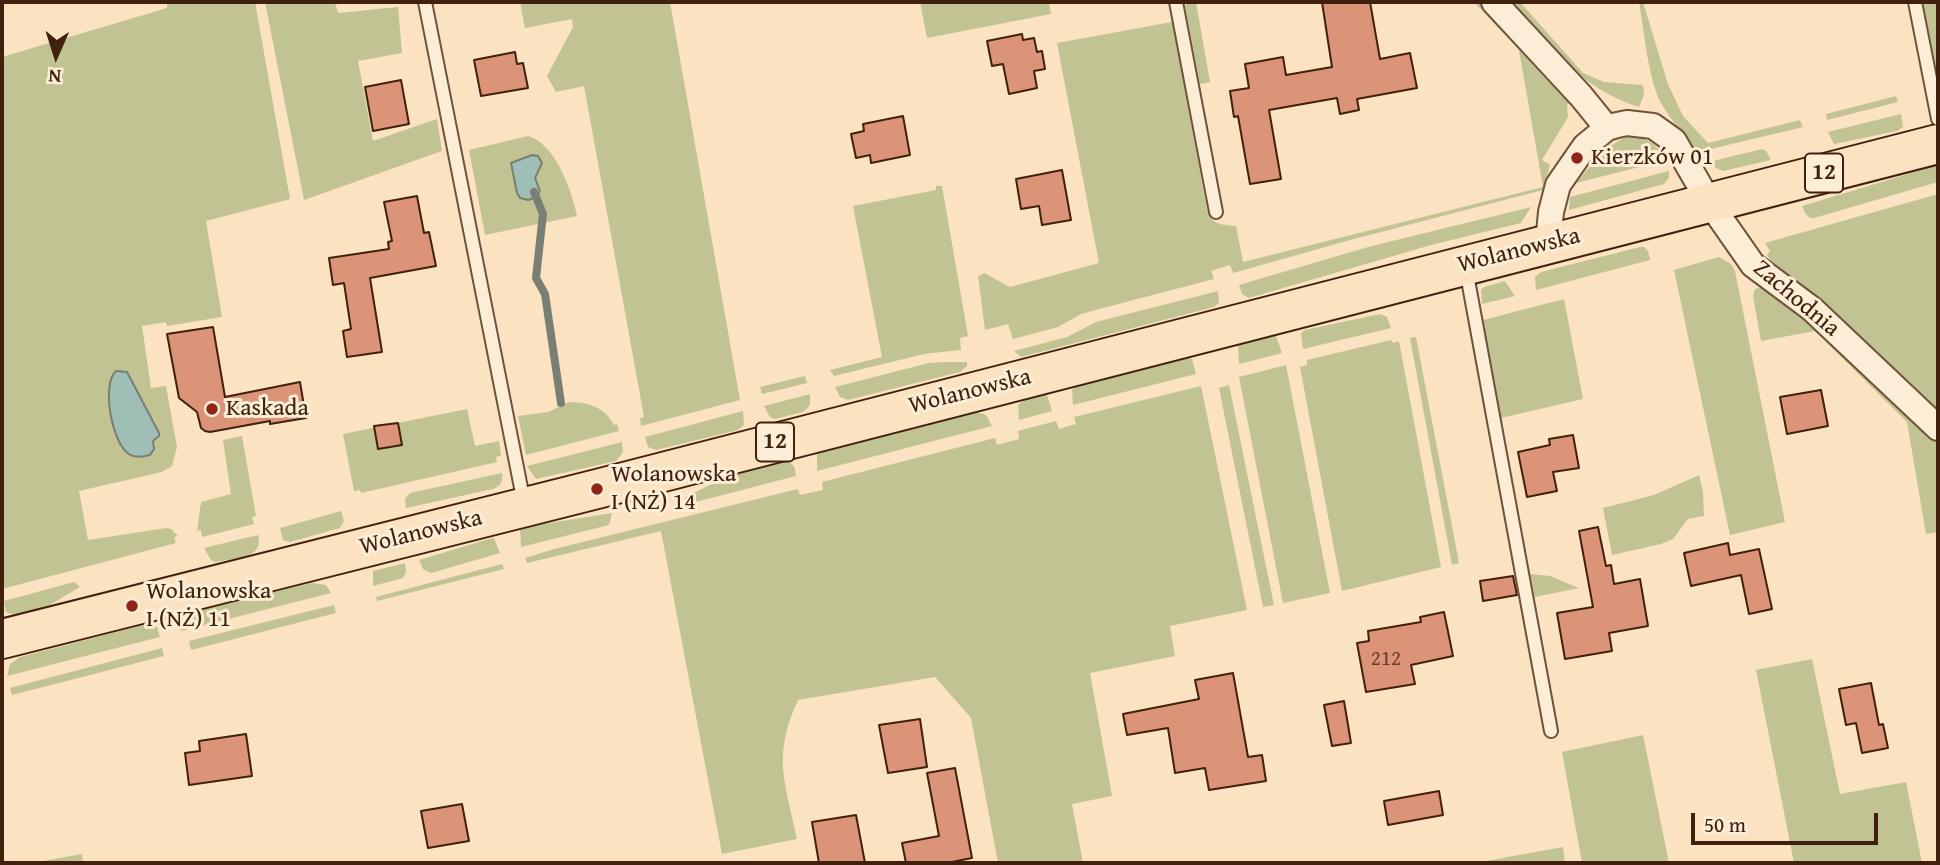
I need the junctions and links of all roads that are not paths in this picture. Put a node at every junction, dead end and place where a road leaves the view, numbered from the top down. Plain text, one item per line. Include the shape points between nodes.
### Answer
1 (425, 2) edge
2 (1176, 2) edge
3 (1494, 2) edge
4 (1915, 2) edge
5 (1938, 119) edge
6 (1607, 128) junction
7 (1938, 144) edge
8 (1709, 202) junction
9 (1216, 212) dead end
10 (1548, 243) junction
11 (1465, 265) junction
12 (1938, 428) edge
13 (525, 506) junction
14 (2, 639) edge
15 (1551, 731) dead end

1 - 13 lane
2 - 9 lane
3 - 6 street
4 - 5 lane
6 - 8 street, Zachodnia via 1639,124 1666,134
6 - 10 street via 1585,146 1558,185
7 - 8 main road, Wolanowska / 12
8 - 10 main road, Wolanowska / 12
8 - 12 street, Zachodnia via 1753,265 1812,309
10 - 11 main road, Wolanowska / 12
11 - 13 main road, Wolanowska / 12
11 - 15 lane
13 - 14 main road, Wolanowska / 12

